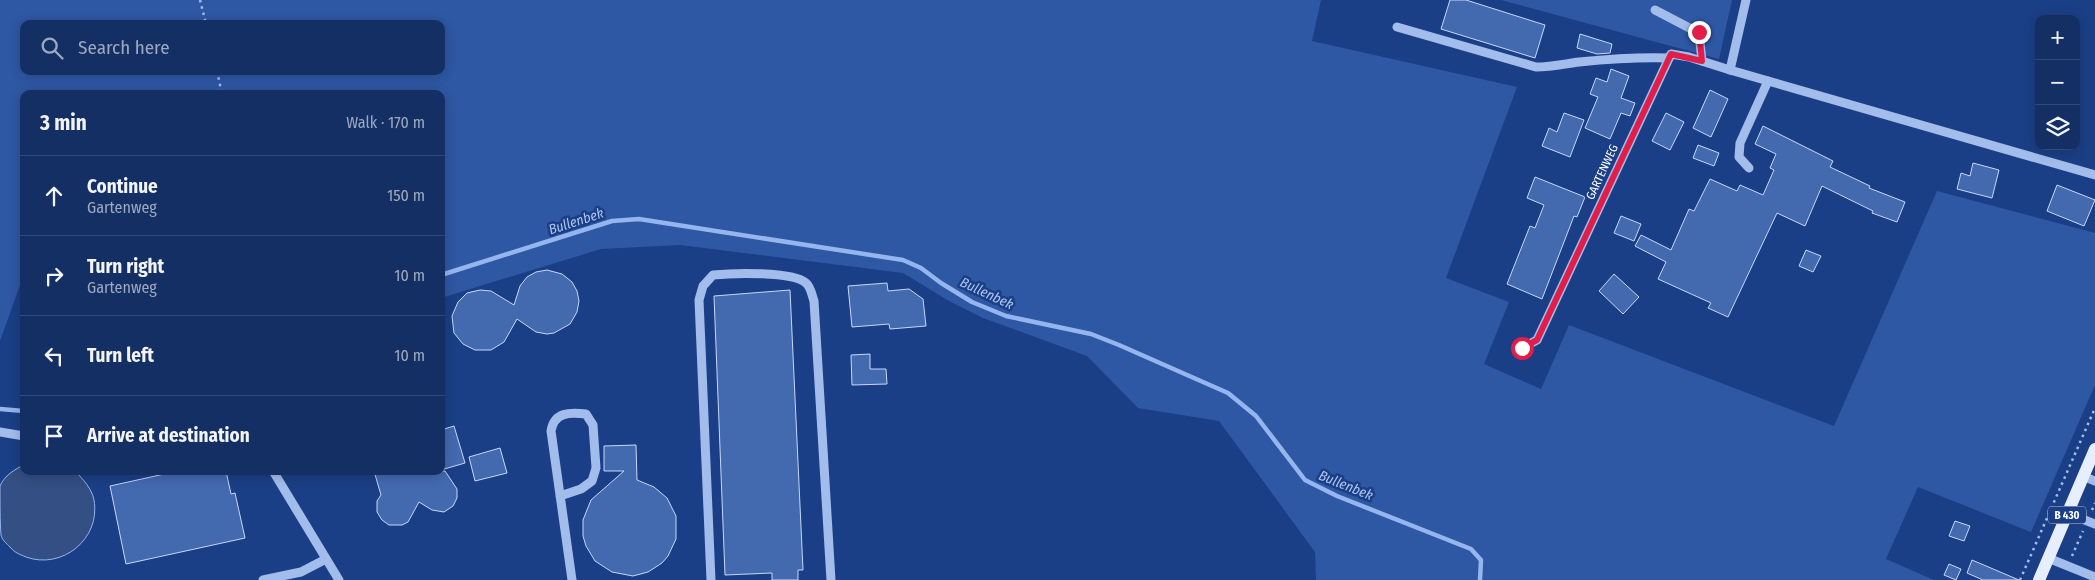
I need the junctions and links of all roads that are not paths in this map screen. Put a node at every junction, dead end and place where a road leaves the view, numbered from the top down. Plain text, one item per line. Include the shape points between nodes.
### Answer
1 (1746, 0) edge
2 (1655, 10) dead end
3 (1397, 27) dead end
4 (1669, 58) junction
5 (1702, 61) junction
6 (1730, 70) junction
7 (1768, 81) junction
8 (1748, 168) dead end
9 (2095, 174) edge
10 (1522, 348) dead end
11 (0, 432) edge
12 (20, 435) edge
13 (2095, 449) edge
14 (275, 475) edge
15 (2089, 478) edge
16 (560, 496) junction
17 (2067, 513) junction
18 (2091, 523) edge
19 (2048, 558) junction
20 (326, 559) junction
21 (2095, 576) edge
22 (263, 580) edge
23 (340, 580) edge
24 (572, 580) edge
25 (710, 580) edge
26 (831, 580) edge
27 (2039, 580) edge

1 - 6 street
2 - 5 street via 1699,32
3 - 4 street via 1536,67
4 - 5 street via 1671,54
4 - 10 street, GARTENWEG via 1537,340
5 - 6 street
6 - 7 street
7 - 8 street via 1740,143 1740,157
7 - 9 street
11 - 12 street
13 - 15 main road, B 430
14 - 20 street
15 - 17 main road, B 430
16 - 16 street via 552,424 561,414 586,414 593,426 596,468 592,481
16 - 24 street
17 - 18 street
17 - 19 main road, B 430
19 - 21 street
19 - 27 main road, B 430
20 - 22 street via 301,572
20 - 23 street
25 - 26 street via 699,300 703,286 713,275 735,273 796,277 808,284 814,301

